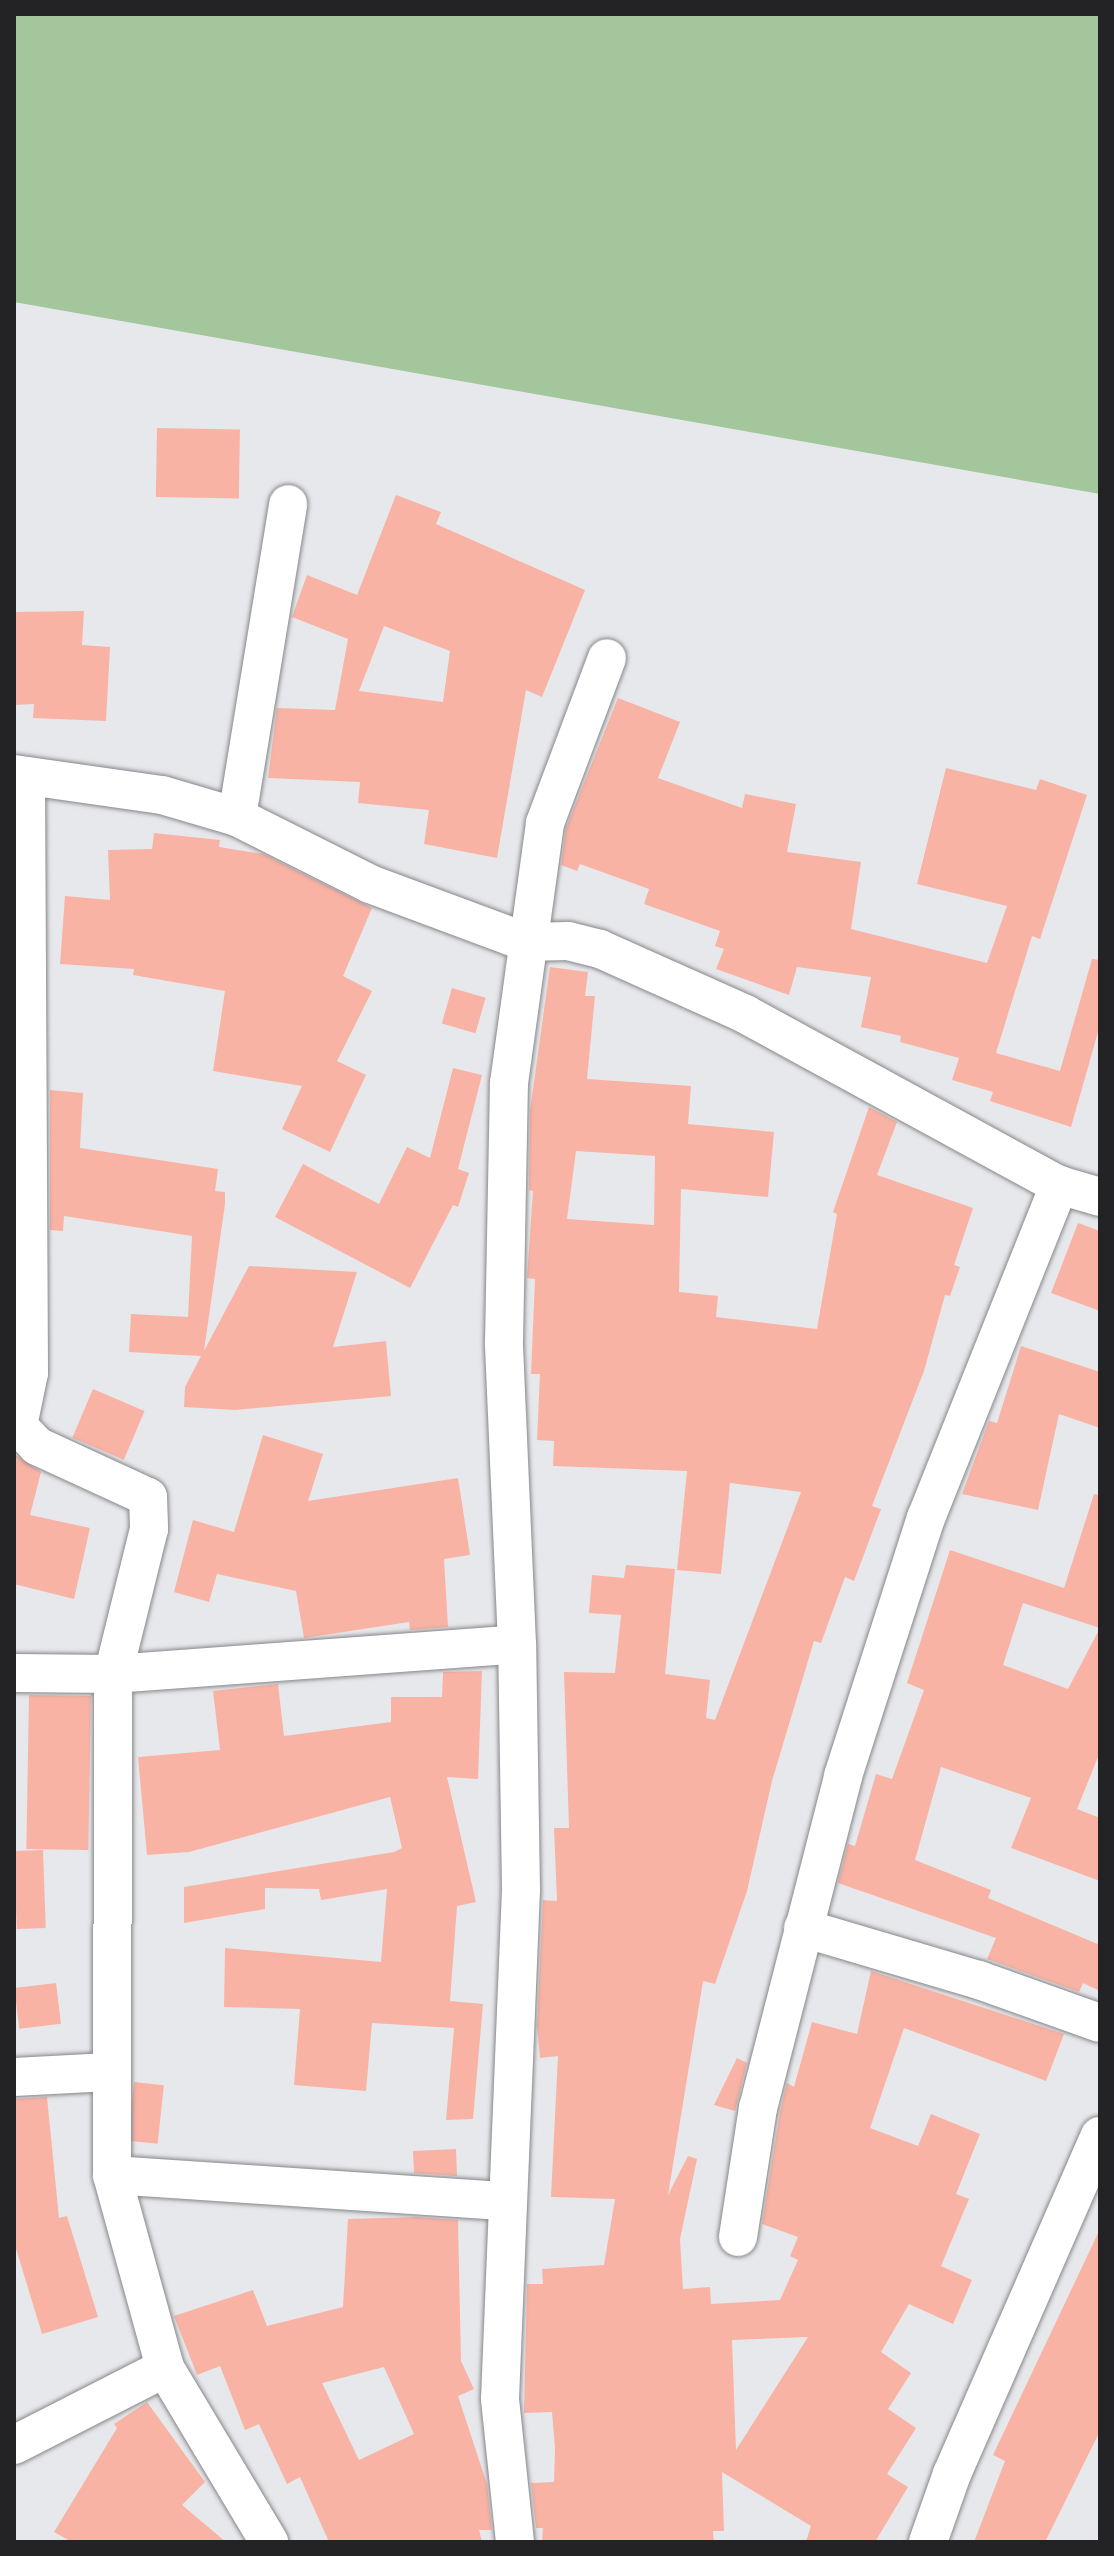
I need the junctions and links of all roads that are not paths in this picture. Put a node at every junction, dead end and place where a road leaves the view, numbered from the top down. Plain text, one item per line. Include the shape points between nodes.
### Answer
1 (288, 504) dead end
2 (607, 658) dead end
3 (20, 775) edge
4 (237, 817) junction
5 (526, 942) junction
6 (1059, 1185) junction
7 (1100, 1197) edge
8 (517, 1644) junction
9 (14, 1673) edge
10 (113, 1674) junction
11 (803, 1928) junction
12 (1100, 2023) edge
13 (109, 2072) junction
14 (14, 2077) edge
15 (1100, 2136) edge
16 (112, 2175) junction
17 (506, 2201) junction
18 (738, 2237) dead end
19 (165, 2368) junction
20 (14, 2445) edge
21 (269, 2542) edge
22 (515, 2542) edge
23 (928, 2542) edge

1 - 4 street
2 - 5 street via 545,823
3 - 4 street via 162,795
3 - 10 street via 29,1373 18,1426 37,1446 148,1497 149,1529
4 - 5 street via 370,884
5 - 6 street via 568,941 600,949 745,1014
5 - 8 street via 509,1083 504,1342
6 - 7 street
6 - 11 street via 926,1518 843,1776
8 - 10 street
8 - 17 street via 521,1890
9 - 10 street
10 - 13 street
11 - 12 street via 979,1980
11 - 18 street via 758,2108
13 - 14 street
13 - 16 street
15 - 23 street via 952,2474
16 - 17 street
16 - 19 street
17 - 22 street via 500,2399
19 - 20 street
19 - 21 street

